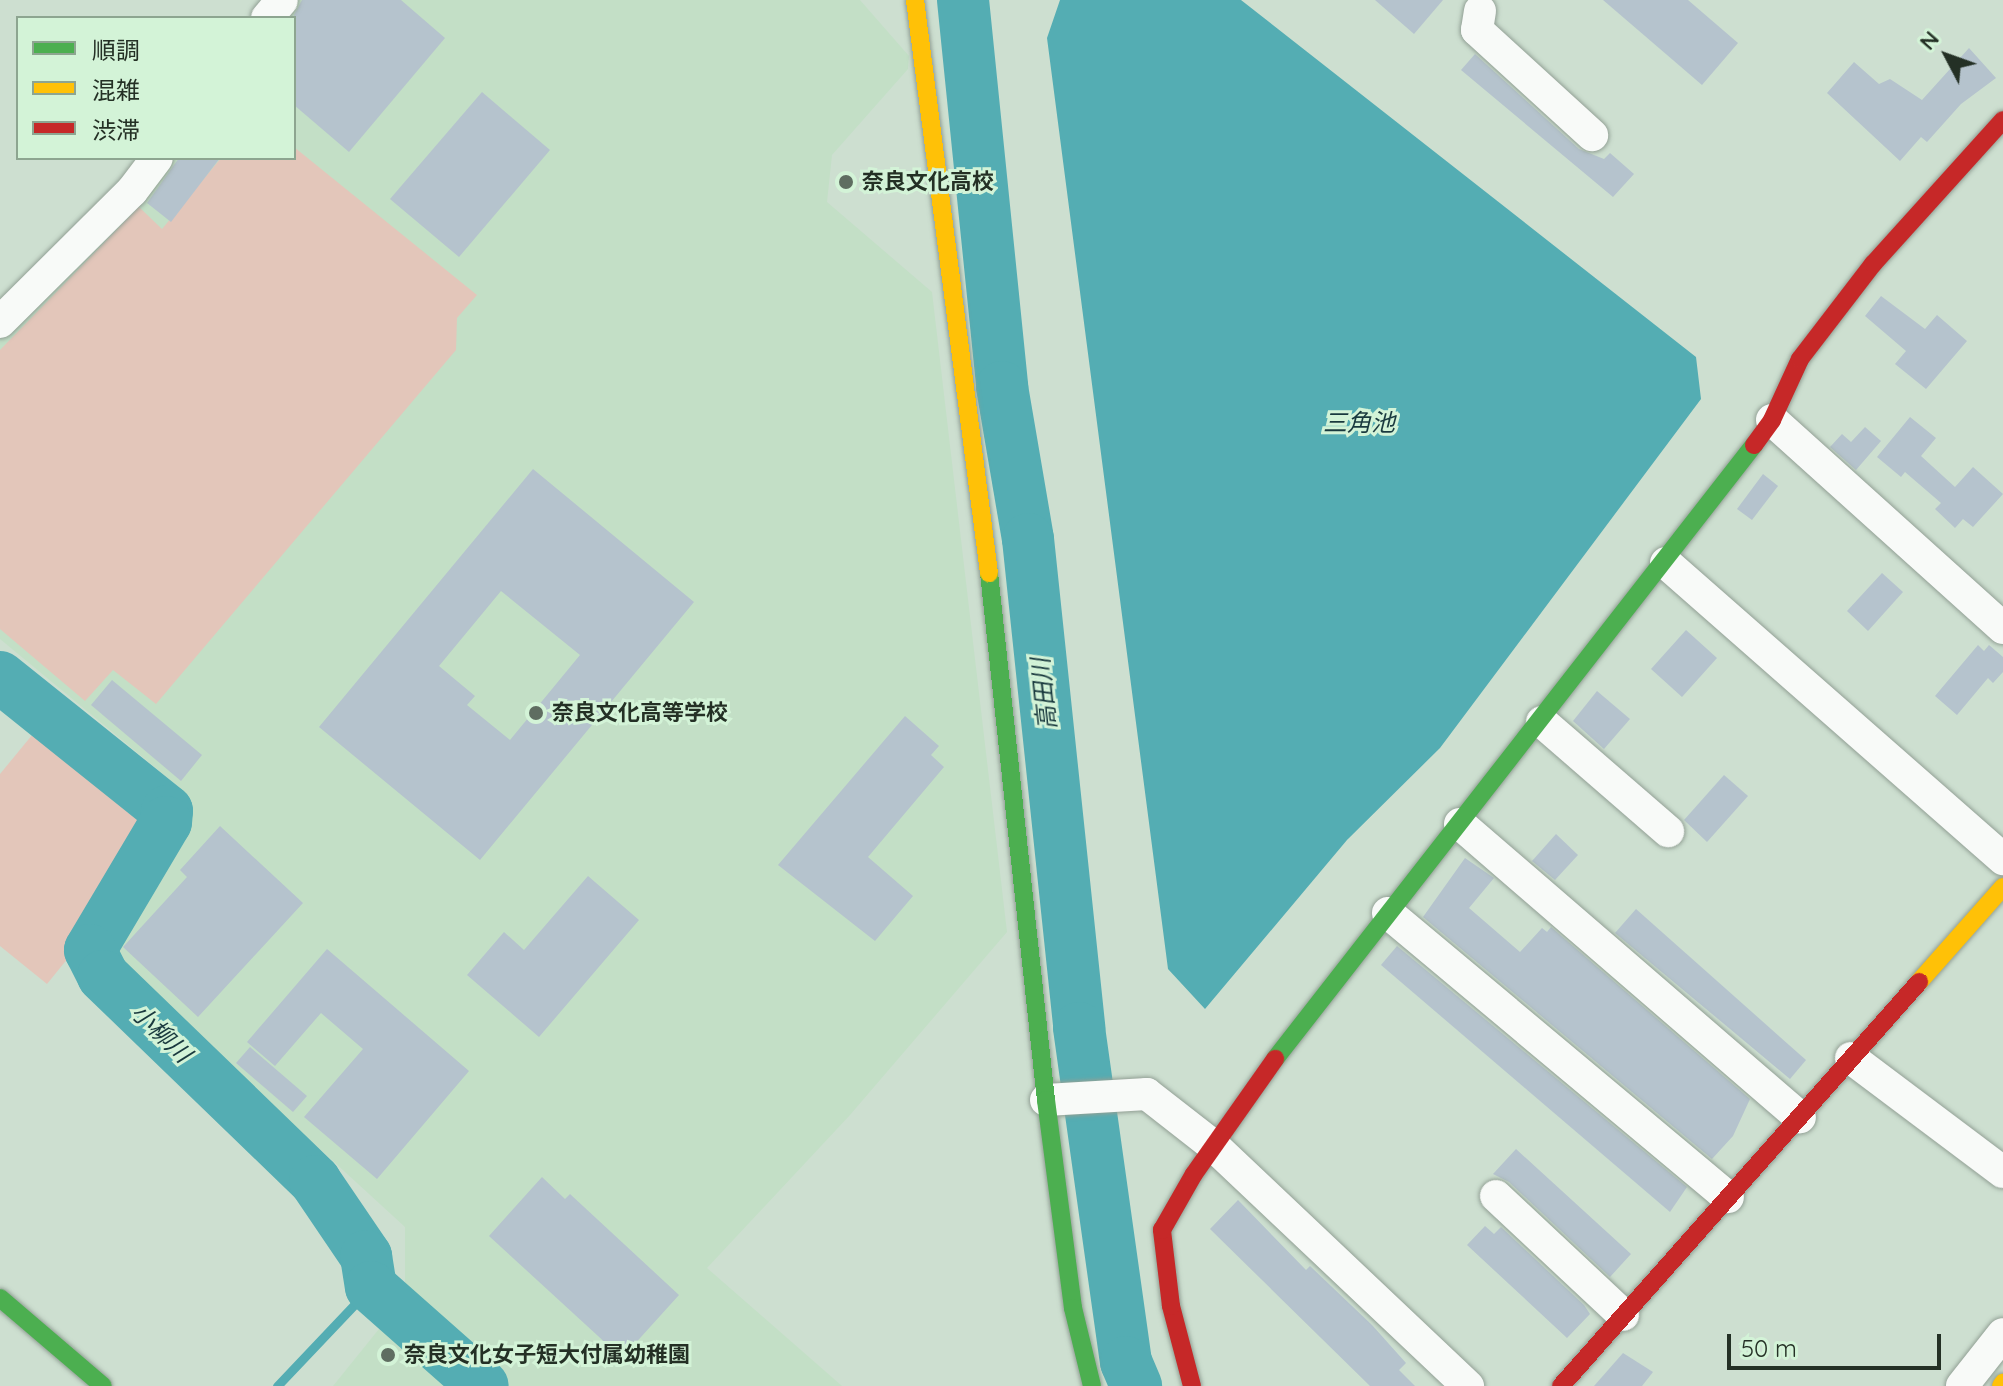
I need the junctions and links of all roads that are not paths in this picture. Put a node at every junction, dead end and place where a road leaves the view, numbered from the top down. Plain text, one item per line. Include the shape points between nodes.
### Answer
1 (282, 0) edge
2 (915, 0) edge
3 (1478, 4) edge
4 (269, 16) edge
5 (2003, 120) edge
6 (1592, 135) dead end
7 (155, 160) edge
8 (0, 322) edge
9 (1772, 420) junction
10 (1666, 563) junction
11 (2003, 628) edge
12 (1542, 722) junction
13 (1460, 824) junction
14 (1668, 831) dead end
15 (2003, 859) edge
16 (2003, 887) edge
17 (1388, 913) junction
18 (1851, 1058) junction
19 (1056, 1099) junction
20 (1800, 1117) junction
21 (1216, 1148) junction
22 (2003, 1172) edge
23 (1496, 1196) dead end
24 (1728, 1197) junction
25 (0, 1298) edge
26 (1623, 1315) junction
27 (2003, 1334) edge
28 (103, 1386) edge
29 (1092, 1386) edge
30 (1192, 1386) edge
31 (1468, 1386) edge
32 (1561, 1386) edge
33 (1962, 1386) edge

1 - 4 street
2 - 19 street
3 - 6 street via 1477,30
5 - 9 street via 1873,264 1800,359
7 - 8 street via 132,191
9 - 10 street
9 - 11 street
10 - 12 street
10 - 15 street
12 - 13 street
12 - 14 street
13 - 17 street
13 - 20 street
16 - 18 street
17 - 21 street via 1284,1047
17 - 24 street
18 - 20 street
18 - 22 street
19 - 21 street via 1147,1094
19 - 29 street via 1073,1308
20 - 24 street
21 - 30 street via 1162,1230 1171,1306
21 - 31 street
23 - 26 street
24 - 26 street
25 - 28 street
26 - 32 street
27 - 33 street

